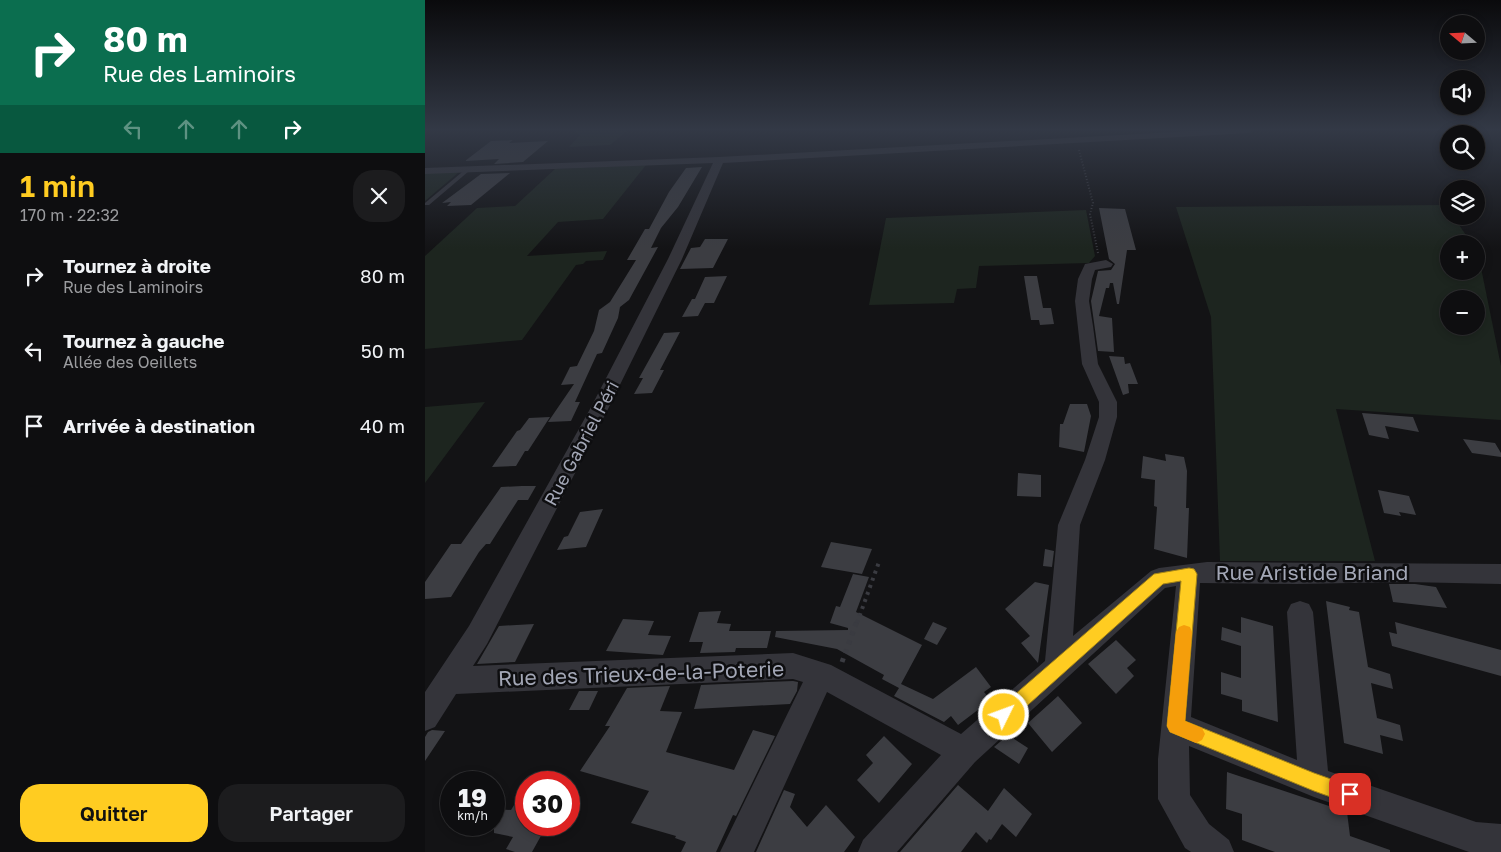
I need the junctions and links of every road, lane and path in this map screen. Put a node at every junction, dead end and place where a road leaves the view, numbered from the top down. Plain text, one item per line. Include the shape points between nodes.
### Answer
1 (467, 170) junction
2 (473, 170) edge
3 (715, 170) edge
4 (1084, 170) edge
5 (425, 171) edge
6 (427, 204) dead end
7 (1107, 264) joint
8 (879, 562) dead end
9 (1189, 574) junction
10 (1501, 574) edge
11 (1301, 612) dead end
12 (1058, 666) junction
13 (828, 678) junction
14 (449, 681) junction
15 (425, 717) edge
16 (1176, 726) junction
17 (964, 751) junction
18 (1314, 782) junction
19 (1501, 840) edge
20 (737, 852) edge
21 (875, 852) edge
22 (1217, 852) edge

1 - 2 street
1 - 5 street
1 - 6 lane
3 - 14 street, Rue Gabriel Péri via 675,259 599,409 478,635
4 - 7 path via 1093,203 1090,214 1099,253
7 - 12 street via 1090,267 1083,293 1090,364 1108,402 1108,417 1069,525
8 - 13 path
9 - 10 street, Rue Aristide Briand
9 - 12 street, Rue Aristide Briand via 1159,578
9 - 16 street
11 - 18 street
12 - 17 street, Rue Aristide Briand
13 - 14 street, Rue des Trieux-de-la-Poterie via 793,666
13 - 17 street, Rue des Trieux-de-la-Poterie
13 - 20 street
14 - 15 street, Rue Gabriel Péri
16 - 18 street
16 - 22 street via 1174,798 1197,836
17 - 21 street, Rue Aristide Briand
18 - 19 street via 1476,838

